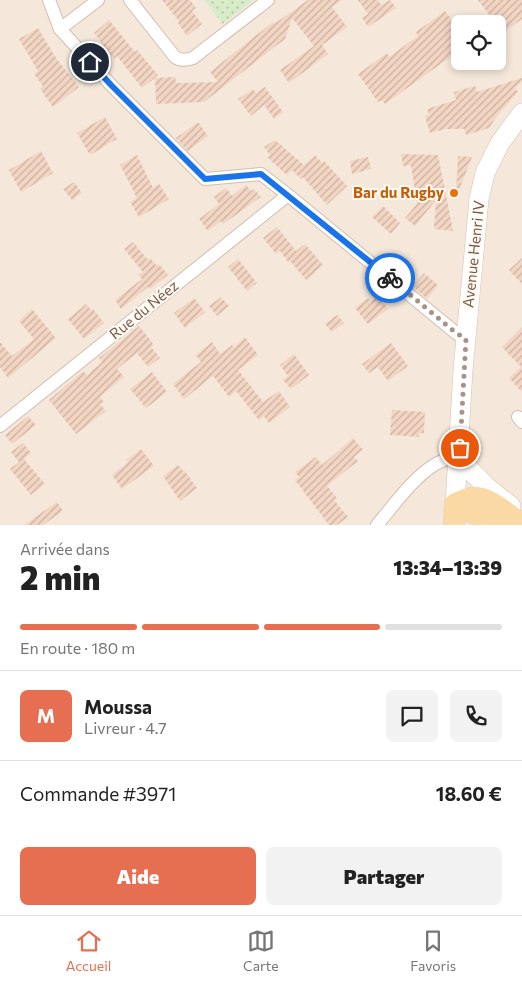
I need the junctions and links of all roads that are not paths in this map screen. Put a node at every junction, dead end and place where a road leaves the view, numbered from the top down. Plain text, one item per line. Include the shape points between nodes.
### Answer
1 (48, 0) edge
2 (98, 0) edge
3 (130, 0) edge
4 (268, 0) edge
5 (60, 29) junction
6 (522, 113) edge
7 (288, 195) junction
8 (466, 339) junction
9 (0, 426) edge
10 (459, 459) junction
11 (455, 515) edge
12 (522, 515) edge
13 (520, 524) edge
14 (377, 525) edge

1 - 5 street
2 - 5 street
3 - 4 street via 175,57 186,60 193,58
5 - 7 street via 205,179 261,174
6 - 8 main road, Avenue Henri IV via 500,143 485,173 478,199
7 - 8 street
7 - 9 street, Rue du Néez
8 - 10 main road, Avenue Henri IV
10 - 11 main road, Avenue Henri IV
10 - 12 main road
10 - 14 street via 445,459 432,467 415,481
11 - 13 main road via 470,498 480,498

